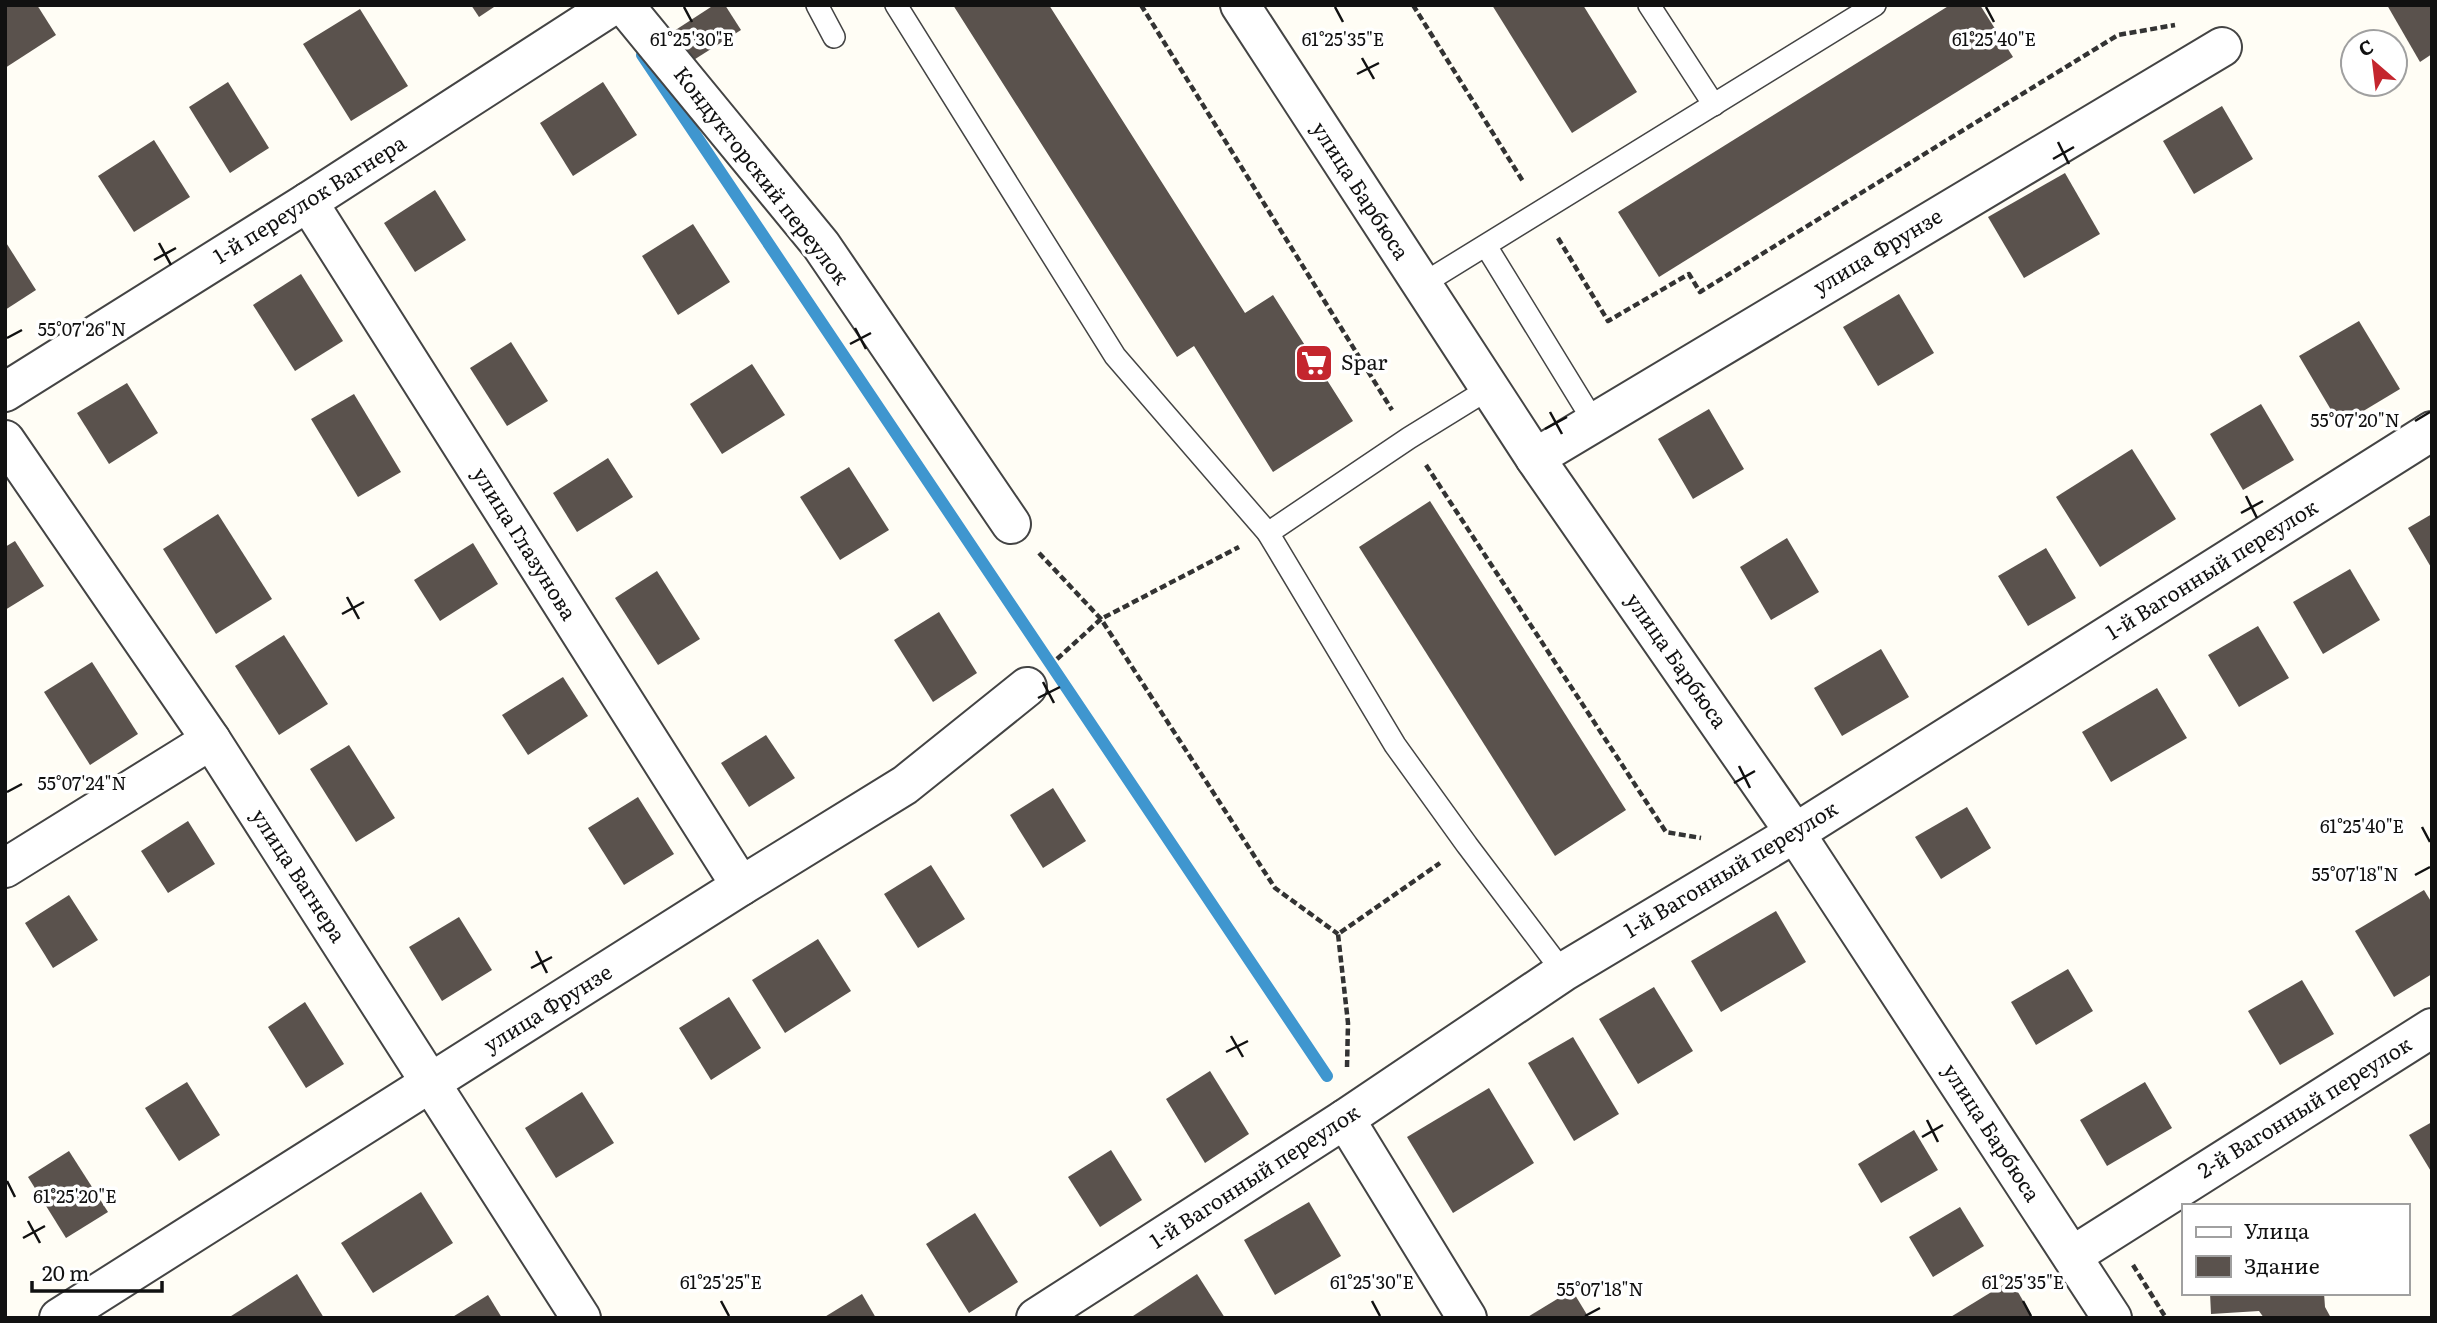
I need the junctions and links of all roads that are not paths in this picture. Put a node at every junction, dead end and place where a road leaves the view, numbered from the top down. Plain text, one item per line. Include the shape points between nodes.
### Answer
1 (613, 5) edge
2 (624, 5) edge
3 (817, 5) edge
4 (896, 5) edge
5 (1240, 5) edge
6 (1649, 5) edge
7 (1875, 5) edge
8 (1851, 11) edge
9 (834, 37) dead end
10 (2221, 47) dead end
11 (1714, 105) junction
12 (307, 202) junction
13 (1486, 246) junction
14 (1421, 285) junction
15 (1490, 388) junction
16 (5, 392) edge
17 (1594, 422) junction
18 (2432, 431) edge
19 (5, 440) edge
20 (1535, 458) junction
21 (1011, 524) road end
22 (1268, 533) junction
23 (1027, 687) road end
24 (211, 740) junction
25 (1795, 833) junction
26 (5, 867) edge
27 (741, 886) junction
28 (1563, 972) junction
29 (2432, 1028) edge
30 (431, 1083) junction
31 (1345, 1119) junction
32 (2072, 1256) junction
33 (59, 1318) edge
34 (581, 1318) edge
35 (1036, 1318) edge
36 (1467, 1318) edge
37 (2112, 1318) edge

1 - 12 street, 1-й переулок Вагнера
2 - 21 street, Кондукторский переулок via 821,245
3 - 9 lane
4 - 22 lane via 1115,356
5 - 14 street, улица Барбюса
6 - 11 lane
7 - 8 lane
8 - 11 lane
10 - 17 street, улица Фрунзе
11 - 13 lane
12 - 16 street, 1-й переулок Вагнера
12 - 27 street, улица Глазунова
13 - 14 lane
13 - 17 lane
14 - 15 street, улица Барбюса
15 - 20 street, улица Барбюса
15 - 22 lane
17 - 20 street, улица Фрунзе
18 - 25 street, 1-й Вагонный переулок
19 - 24 street, улица Вагнера
20 - 25 street, улица Барбюса
22 - 28 lane via 1395,744
23 - 27 street, улица Фрунзе via 905,785
24 - 26 street
24 - 30 street, улица Вагнера
25 - 28 street, 1-й Вагонный переулок
25 - 32 street, улица Барбюса
27 - 30 street, улица Фрунзе
28 - 31 street, 1-й Вагонный переулок
29 - 32 street, 2-й Вагонный переулок
30 - 33 street, улица Фрунзе
30 - 34 street, улица Вагнера
31 - 35 street, 1-й Вагонный переулок
31 - 36 street
32 - 37 street, улица Барбюса

